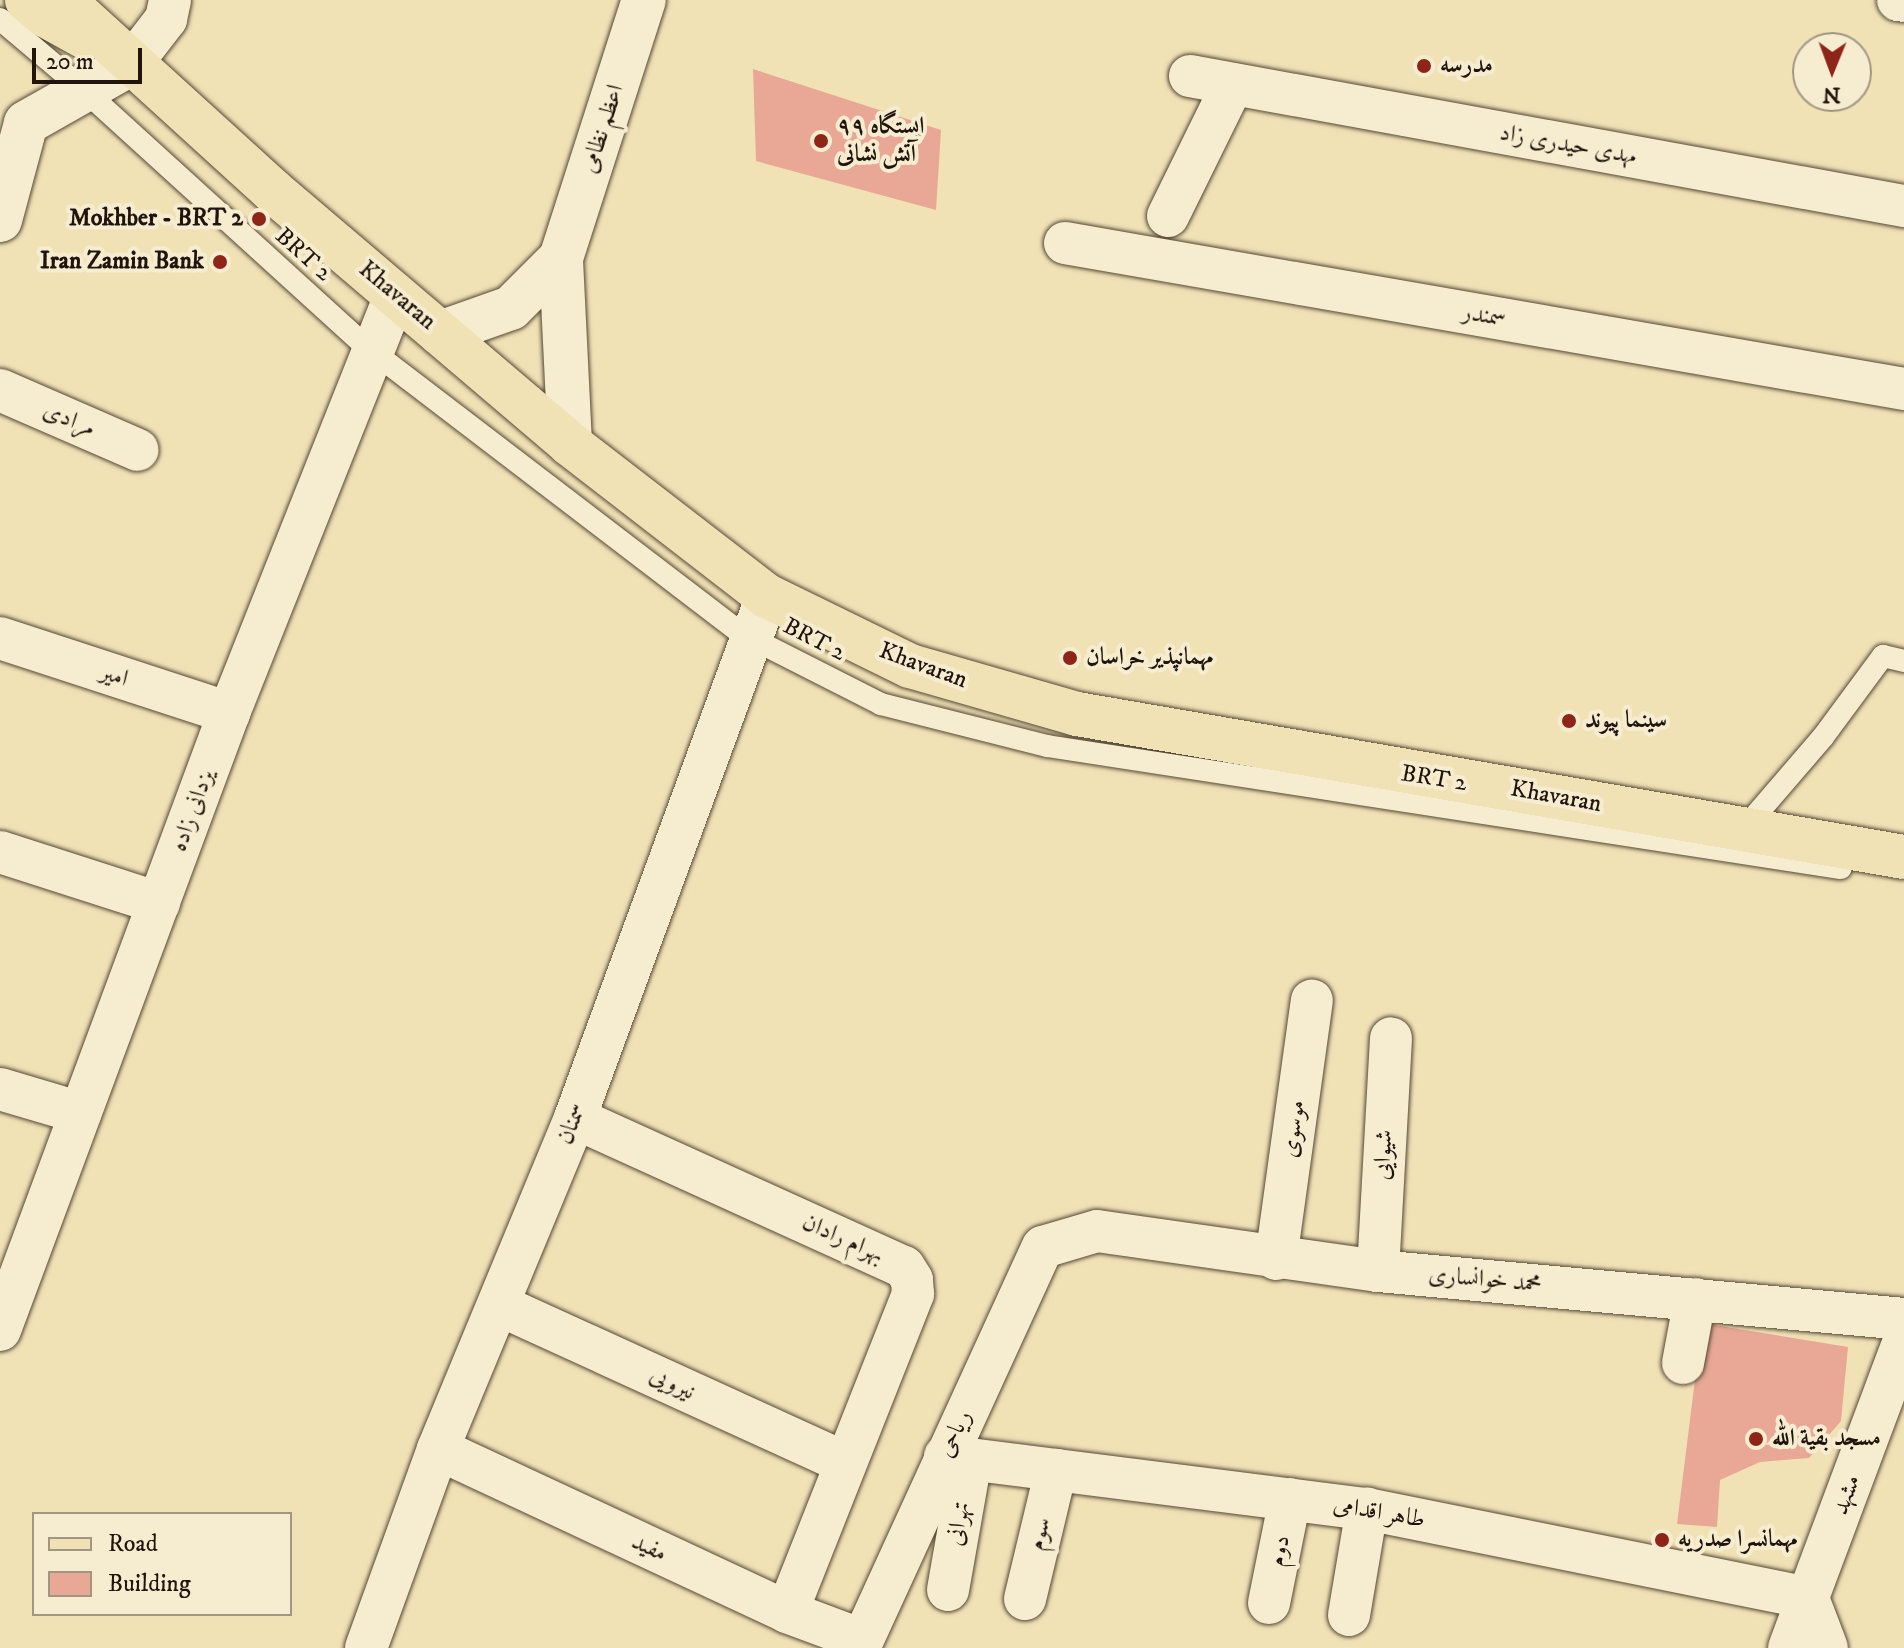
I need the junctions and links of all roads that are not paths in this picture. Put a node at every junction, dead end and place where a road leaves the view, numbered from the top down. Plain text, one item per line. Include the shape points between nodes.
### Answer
1 (27, 0) edge
2 (63, 0) edge
3 (170, 0) edge
4 (644, 0) edge
5 (0, 19) edge
6 (132, 63) junction
7 (1190, 76) dead end
8 (1233, 84) junction
9 (84, 90) junction
10 (1904, 206) edge
11 (1168, 216) dead end
12 (0, 220) edge
13 (1065, 243) dead end
14 (561, 258) junction
15 (395, 295) junction
16 (440, 333) junction
17 (373, 352) junction
18 (1904, 389) edge
19 (0, 390) edge
20 (570, 444) junction
21 (138, 450) dead end
22 (767, 596) junction
23 (750, 637) junction
24 (0, 638) edge
25 (1904, 661) edge
26 (229, 713) junction
27 (1743, 830) junction
28 (0, 852) edge
29 (1904, 857) edge
30 (1904, 878) edge
31 (159, 903) junction
32 (1312, 1000) dead end
33 (1391, 1038) dead end
34 (0, 1089) edge
35 (81, 1113) junction
36 (575, 1118) junction
37 (1069, 1239) joint
38 (1276, 1259) junction
39 (11, 1265) edge
40 (1378, 1271) junction
41 (1695, 1299) junction
42 (499, 1305) junction
43 (1904, 1319) edge
44 (0, 1330) edge
45 (1904, 1341) edge
46 (1683, 1363) dead end
47 (438, 1449) junction
48 (958, 1457) junction
49 (845, 1463) junction
50 (1056, 1470) junction
51 (1290, 1499) junction
52 (1367, 1509) junction
53 (948, 1590) dead end
54 (1808, 1598) junction
55 (1025, 1599) dead end
56 (1269, 1603) dead end
57 (787, 1612) junction
58 (1349, 1615) dead end
59 (860, 1644) edge
60 (368, 1647) edge
61 (1789, 1648) edge
62 (1827, 1648) edge

1 - 6 main road, Khavaran
2 - 6 main road, Khavaran
3 - 6 street via 166,19
4 - 14 street, اعظم نظامی
5 - 9 lane, BRT 2
6 - 9 street
6 - 15 main road, Khavaran
7 - 8 street, مهدی حیدری زاد
8 - 10 street, مهدی حیدری زاد
8 - 11 street
9 - 12 street via 26,123
9 - 17 lane, BRT 2
13 - 18 street, سمندر
14 - 16 street, اعظم نظامی via 511,308
14 - 20 street, اعظم نظامی
15 - 16 main road, Khavaran
15 - 17 street, یزدانی زاده
16 - 20 main road, Khavaran
17 - 23 lane, BRT 2
17 - 26 street, یزدانی زاده
19 - 21 street, مرادی
20 - 22 main road, Khavaran
22 - 23 street, سمنان
22 - 27 main road, Khavaran via 910,666 1077,714
23 - 30 lane, BRT 2 via 881,704 1047,746
23 - 36 street, سمنان
24 - 26 street, امیر
25 - 27 lane via 1883,656 1823,737
26 - 31 street, یزدانی زاده
27 - 29 main road, Khavaran
28 - 31 street
31 - 35 street, یزدانی زاده
32 - 38 street, موسوی
33 - 40 street, شیوایی
34 - 35 street
35 - 39 street, یزدانی زاده
36 - 42 street, سمنان
36 - 49 street, بهرام رادان via 904,1267 913,1294
37 - 38 street, محمد خوانساری via 1097,1231
37 - 48 street, ریاحی via 1043,1247
38 - 40 street, محمد خوانساری
39 - 44 street, یزدانی زاده
40 - 41 street, محمد خوانساری
41 - 43 street, محمد خوانساری
41 - 46 street
42 - 47 street, سمنان
42 - 49 street, نیرویی
45 - 54 street, مشهد
47 - 57 street, مفید
47 - 60 street, سمنان
48 - 50 street, طاهر اقدامی
48 - 53 street, تهرانی
48 - 59 street, ریاحی
49 - 57 street, بهرام رادان
50 - 51 street, طاهر اقدامی
50 - 55 street, سوم
51 - 52 street, طاهر اقدامی
51 - 56 street, دوم
52 - 54 street, طاهر اقدامی
52 - 58 street
54 - 61 street, مشهد
54 - 62 street
57 - 59 street, مفید

